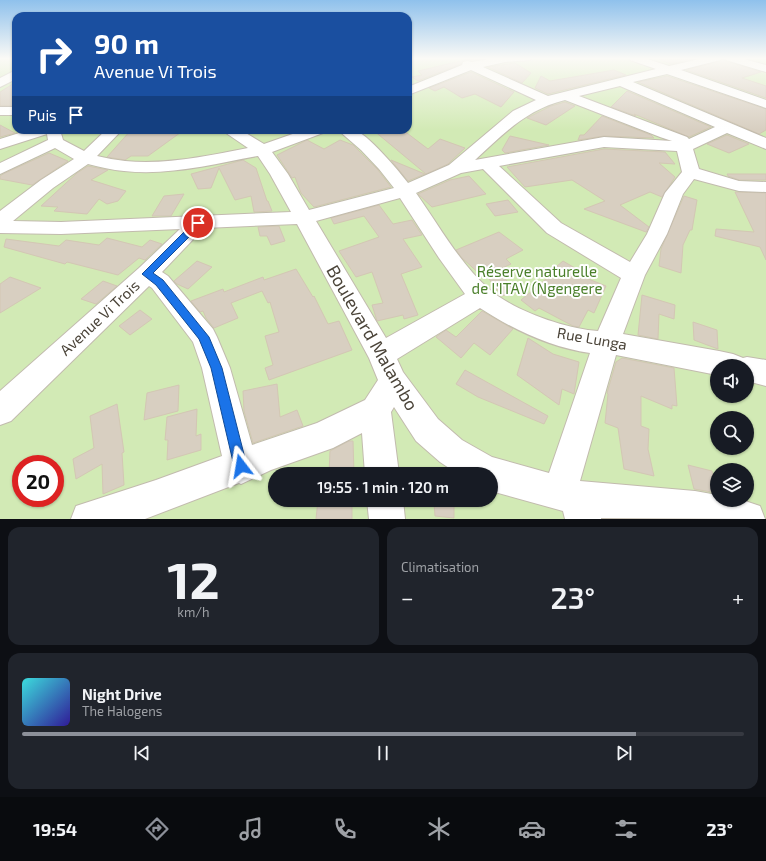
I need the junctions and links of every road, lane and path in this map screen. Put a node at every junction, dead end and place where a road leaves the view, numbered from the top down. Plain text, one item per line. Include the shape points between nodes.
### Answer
1 (430, 82) edge
2 (507, 82) edge
3 (622, 82) joint
4 (703, 82) edge
5 (0, 83) edge
6 (12, 84) edge
7 (760, 88) dead end
8 (412, 89) edge
9 (565, 95) junction
10 (743, 96) junction
11 (547, 100) junction
12 (766, 104) edge
13 (12, 110) edge
14 (0, 111) edge
15 (706, 118) junction
16 (728, 127) junction
17 (51, 134) edge
18 (111, 134) edge
19 (237, 134) edge
20 (307, 134) edge
21 (350, 134) edge
22 (0, 144) edge
23 (766, 144) edge
24 (688, 145) junction
25 (262, 150) junction
26 (84, 159) junction
27 (486, 162) junction
28 (0, 169) edge
29 (455, 169) junction
30 (691, 172) junction
31 (763, 189) edge
32 (404, 191) junction
33 (304, 218) junction
34 (0, 221) edge
35 (198, 223) junction
36 (0, 227) edge
37 (147, 274) junction
38 (634, 275) junction
39 (481, 296) junction
40 (606, 342) junction
41 (710, 362) edge
42 (387, 367) junction
43 (754, 370) edge
44 (766, 373) edge
45 (376, 410) junction
46 (0, 411) edge
47 (241, 466) junction
48 (381, 467) edge
49 (573, 503) edge
50 (386, 507) edge
51 (89, 519) edge
52 (387, 519) edge
53 (747, 519) edge

1 - 8 street
2 - 11 street
3 - 9 street
3 - 15 street
4 - 10 street
5 - 6 street
7 - 10 street
9 - 11 street
9 - 24 street
10 - 12 street
10 - 15 street
11 - 29 street via 518,114
13 - 14 street
15 - 16 street
16 - 23 street
16 - 24 street
17 - 22 street
17 - 26 street
17 - 28 street
18 - 26 street
19 - 25 street, Boulevard Malambo
20 - 25 street
21 - 32 street, Rue Lunga via 376,156
24 - 27 street via 604,142
24 - 30 street
25 - 26 street via 168,166 125,166
25 - 33 street, Boulevard Malambo
26 - 34 street
27 - 29 street
27 - 38 street via 554,228
29 - 32 street
30 - 31 street via 738,186
30 - 38 street via 674,193 657,234
32 - 33 street
32 - 39 street, Rue Lunga via 450,258
33 - 35 street
33 - 42 street, Boulevard Malambo
35 - 36 street via 61,228
35 - 37 street, Avenue Vi Trois
37 - 46 street, Avenue Vi Trois
37 - 47 street via 160,282 204,337 216,368
38 - 40 street
39 - 40 street, Rue Lunga via 524,321 561,336
39 - 42 street
40 - 41 street, Rue Lunga
40 - 49 street
42 - 45 street
42 - 49 street, Boulevard Malambo via 427,430 451,451 485,472
43 - 44 street
45 - 47 street via 322,436
45 - 48 street
47 - 51 street via 156,498
49 - 53 street, Boulevard Malambo via 695,509
50 - 52 street

